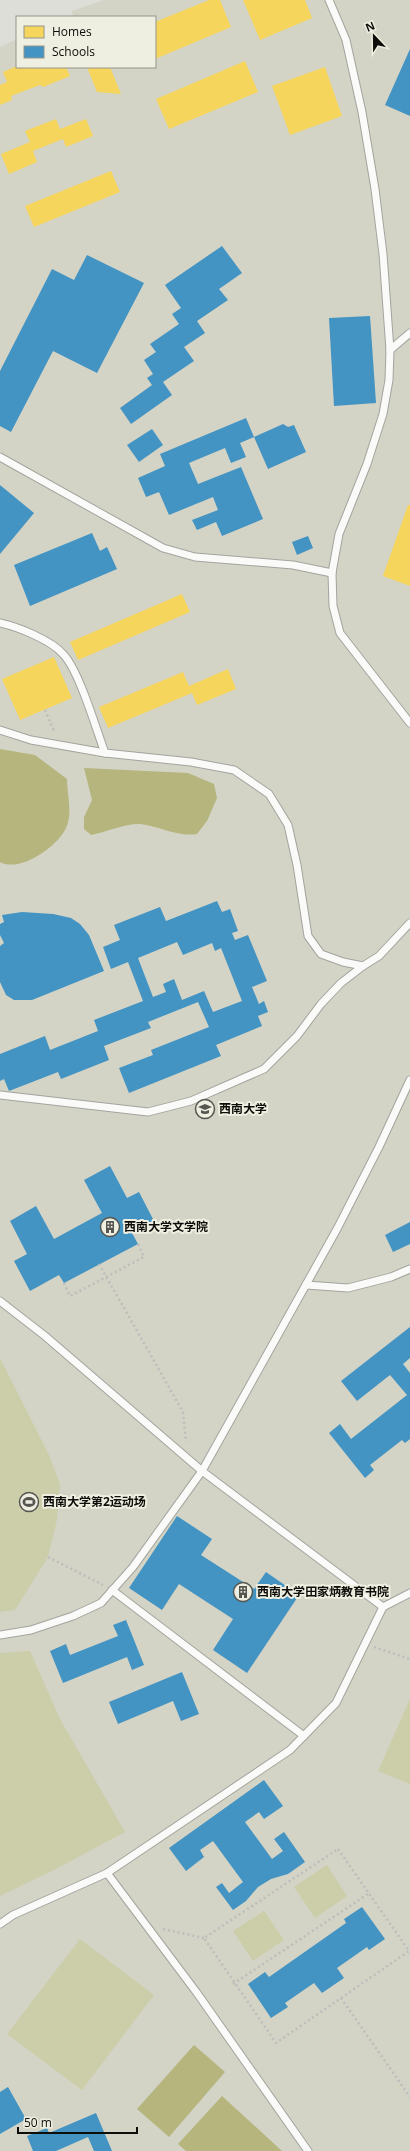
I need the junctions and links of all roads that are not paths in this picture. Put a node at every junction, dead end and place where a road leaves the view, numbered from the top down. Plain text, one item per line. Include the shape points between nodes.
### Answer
1 (330, 0) edge
2 (410, 333) edge
3 (390, 350) junction
4 (0, 457) edge
5 (332, 573) junction
6 (0, 623) edge
7 (410, 723) edge
8 (0, 730) edge
9 (104, 753) junction
10 (410, 923) edge
11 (363, 966) junction
12 (410, 1080) edge
13 (0, 1095) edge
14 (410, 1269) edge
15 (306, 1285) junction
16 (0, 1301) edge
17 (202, 1471) junction
18 (112, 1590) junction
19 (410, 1593) edge
20 (383, 1607) junction
21 (0, 1635) edge
22 (304, 1736) junction
23 (107, 1873) junction
24 (0, 1924) edge
25 (308, 2151) edge

1 - 3 lane via 346,40 362,112 383,254
2 - 3 lane
3 - 5 lane via 389,380 383,414 367,464 339,534
4 - 5 lane via 163,548 195,557 294,565
5 - 7 lane via 333,606 340,633
6 - 9 lane via 48,643 63,653 74,670
8 - 9 lane via 31,740
9 - 11 lane via 191,762 234,770 269,794 288,825 308,936 321,954
10 - 11 lane via 379,956
11 - 13 lane via 341,983 297,1036 264,1069 191,1101 148,1112
12 - 15 lane via 379,1147
14 - 15 lane via 391,1277 348,1288
15 - 17 lane
16 - 17 lane via 51,1341
17 - 18 lane via 133,1567
17 - 20 lane
18 - 21 lane via 101,1603 73,1616 31,1630
18 - 22 lane
19 - 20 lane
20 - 22 lane via 336,1703
22 - 23 lane via 290,1750
23 - 24 lane via 13,1914
23 - 25 lane

